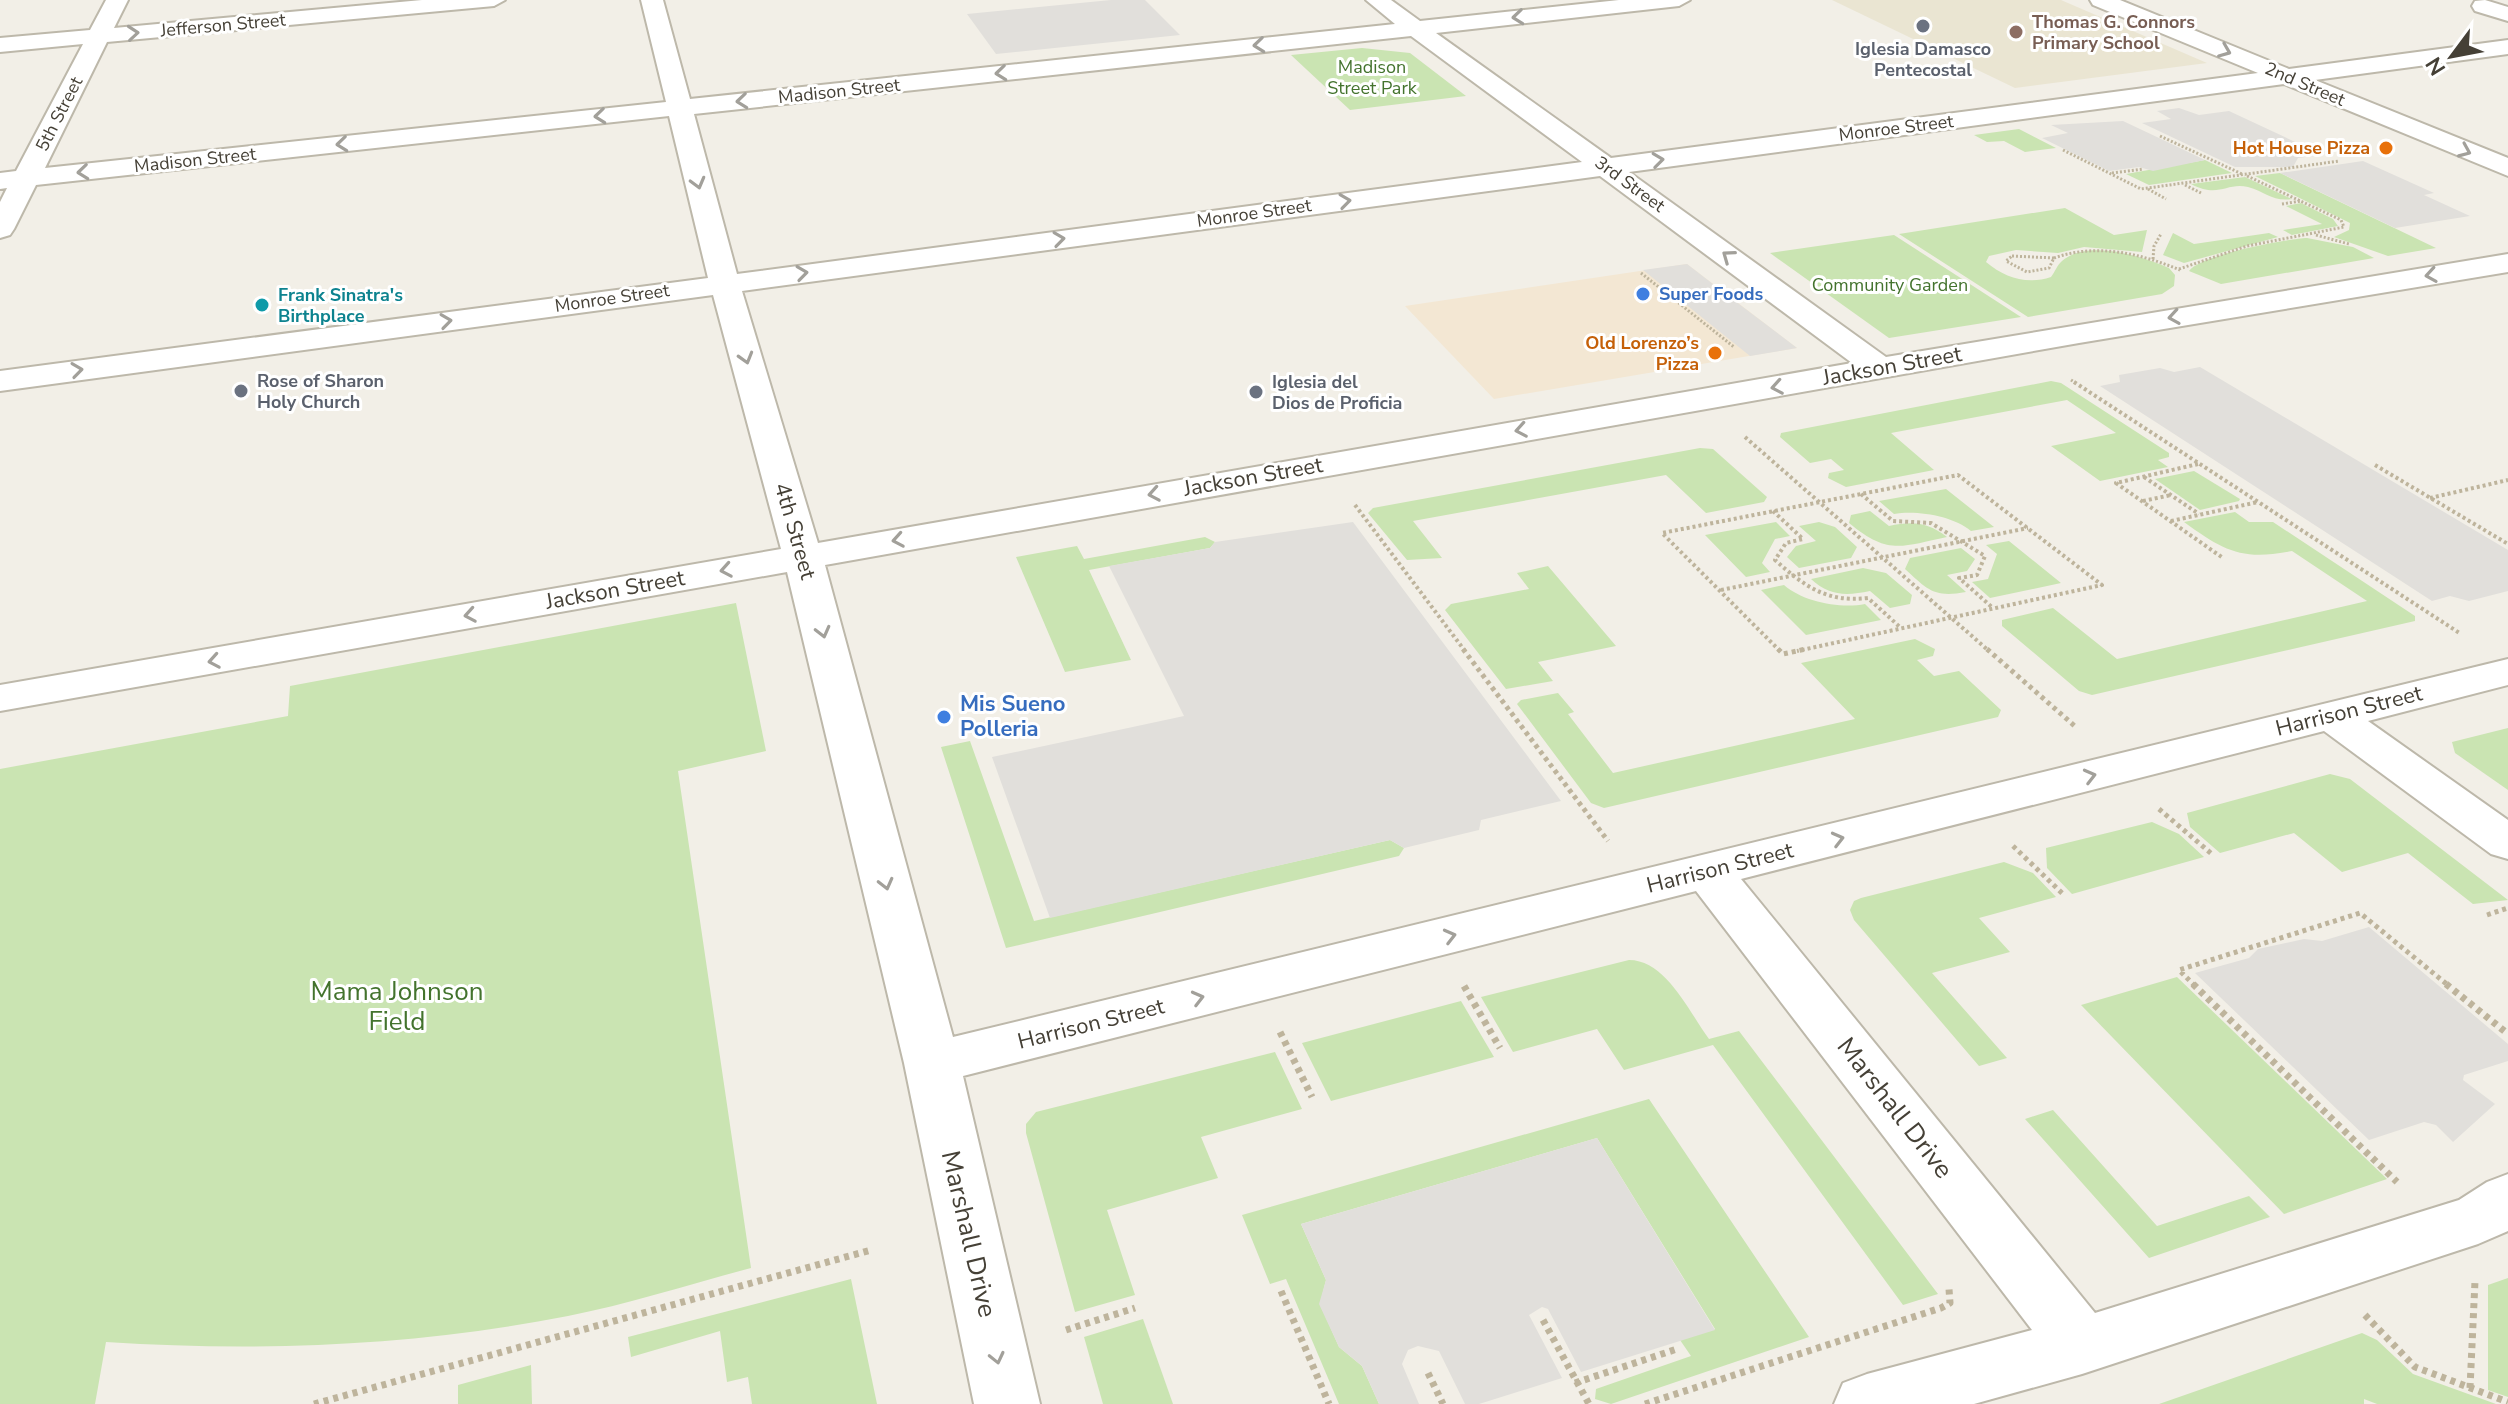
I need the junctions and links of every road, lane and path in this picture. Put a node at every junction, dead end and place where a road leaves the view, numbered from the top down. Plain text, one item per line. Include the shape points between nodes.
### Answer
1 (117, 0) edge
2 (494, 0) edge
3 (652, 0) edge
4 (1377, 0) edge
5 (1679, 0) edge
6 (2101, 0) edge
7 (2483, 6) dead end
8 (281, 10) edge
9 (2508, 14) edge
10 (1415, 28) junction
11 (98, 36) junction
12 (0, 45) edge
13 (2508, 47) edge
14 (2288, 77) junction
15 (678, 108) junction
16 (2150, 131) dead end
17 (2062, 149) dead end
18 (2339, 161) dead end
19 (1606, 166) junction
20 (2508, 168) edge
21 (2143, 169) dead end
22 (2111, 174) junction
23 (2244, 175) junction
24 (27, 178) junction
25 (0, 181) edge
26 (2182, 183) junction
27 (2147, 188) junction
28 (2201, 193) dead end
29 (2166, 199) dead end
30 (2301, 201) junction
31 (2282, 204) dead end
32 (0, 229) edge
33 (2161, 234) dead end
34 (2054, 258) junction
35 (2153, 259) junction
36 (2508, 263) edge
37 (2179, 269) junction
38 (1641, 273) dead end
39 (2185, 274) dead end
40 (724, 283) junction
41 (1736, 349) dead end
42 (1881, 369) junction
43 (2062, 375) dead end
44 (0, 381) edge
45 (1740, 433) dead end
46 (2199, 464) junction
47 (2375, 465) dead end
48 (2144, 476) junction
49 (2508, 480) edge
50 (1861, 494) junction
51 (2171, 495) junction
52 (2429, 498) junction
53 (2142, 501) junction
54 (1819, 502) junction
55 (2258, 502) junction
56 (1354, 504) dead end
57 (1773, 511) junction
58 (2199, 515) junction
59 (2170, 521) junction
60 (2028, 528) junction
61 (1965, 540) junction
62 (2508, 544) edge
63 (803, 557) junction
64 (1882, 557) junction
65 (2223, 558) dead end
66 (1792, 576) junction
67 (1720, 590) junction
68 (1994, 608) junction
69 (1951, 618) junction
70 (1902, 629) junction
71 (2463, 636) dead end
72 (2508, 672) edge
73 (0, 698) edge
74 (2332, 716) junction
75 (2077, 728) dead end
76 (2158, 807) dead end
77 (1608, 841) dead end
78 (2508, 843) edge
79 (2013, 846) dead end
80 (2213, 855) dead end
81 (1707, 871) junction
82 (2064, 895) dead end
83 (2508, 908) edge
84 (2487, 915) dead end
85 (1463, 985) dead end
86 (1280, 1032) dead end
87 (2508, 1034) edge
88 (1500, 1048) dead end
89 (932, 1063) junction
90 (1312, 1097) dead end
91 (2400, 1186) dead end
92 (2508, 1199) edge
93 (871, 1250) dead end
94 (2475, 1276) dead end
95 (1949, 1289) dead end
96 (1281, 1291) dead end
97 (1135, 1308) dead end
98 (2365, 1315) dead end
99 (1543, 1320) dead end
100 (1066, 1330) dead end
101 (2082, 1345) junction
102 (1677, 1349) dead end
103 (1428, 1373) dead end
104 (1575, 1383) junction
105 (2470, 1388) junction
106 (2508, 1402) edge
107 (314, 1404) edge
108 (1007, 1404) edge
109 (1329, 1404) edge
110 (1443, 1404) edge
111 (1589, 1404) edge
112 (1645, 1404) edge
113 (1867, 1404) edge

1 - 11 street, 5th Street
2 - 8 street, Jefferson Street
3 - 15 street, 4th Street
4 - 10 street, 3rd Street
5 -> 10 street, Madison Street
6 -> 14 street, 2nd Street
7 - 9 street
11 -> 8 street, Jefferson Street
10 -> 15 street, Madison Street
10 - 19 street, 3rd Street
11 - 12 street, Jefferson Street
11 - 24 street, 5th Street
13 - 14 street, Monroe Street
19 -> 14 street, Monroe Street
14 -> 20 street, 2nd Street
15 -> 24 street, Madison Street
15 -> 40 street, 4th Street
16 - 23 path
17 - 22 path
18 - 23 path
40 -> 19 street, Monroe Street
42 -> 19 street, 3rd Street
21 - 22 path
22 - 27 path
23 - 26 path
23 - 30 path
24 - 25 street, Madison Street
24 - 32 street, 5th Street
26 - 27 path
26 - 28 path
27 - 29 path
30 - 31 path
30 - 37 path via 2341,220 2344,227 2247,246
33 - 35 path
34 - 34 path via 2039,273 2006,261 2012,256
34 - 35 path via 2088,249
35 - 37 path
36 -> 42 street, Jackson Street
37 - 39 path
38 - 41 path
44 -> 40 street, Monroe Street
40 -> 63 street, 4th Street
42 -> 63 street, Jackson Street
43 - 46 path
45 - 54 path
46 - 48 path
46 - 55 path
47 - 52 path
48 - 51 path
48 - 53 path via 2116,483
49 - 52 path
50 - 54 path
50 - 60 path via 1958,475
50 - 61 path via 1893,521 1912,517 1949,528
51 - 53 path
51 - 58 path
52 - 62 path
53 - 59 path
54 - 57 path
54 - 64 path
55 - 58 path
55 - 71 path
56 - 77 path
57 - 66 path via 1803,539 1786,543 1775,560
57 - 67 path via 1662,533
58 - 59 path
59 - 65 path
60 - 61 path
60 - 68 path via 2102,585
61 - 64 path
61 - 68 path via 1985,556 1977,575 1959,578
63 -> 73 street, Jackson Street
63 -> 89 street, 4th Street
64 - 66 path
64 - 69 path
66 - 67 path
66 - 70 path via 1810,592 1852,601 1868,598
67 - 70 path via 1783,654
68 - 69 path
69 - 70 path
69 - 75 path
72 - 74 street, Harrison Street
74 - 78 street
81 -> 74 street, Harrison Street
76 - 80 path
79 - 82 path
89 -> 81 street, Harrison Street
81 - 101 street, Marshall Drive
83 - 84 path
85 - 88 path
86 - 90 path
87 - 91 path via 2360,913 2179,970
89 -> 108 street, Marshall Drive
92 - 101 street via 2478,1219
93 - 107 path
94 - 105 path
95 - 112 path via 1950,1303 1941,1308
96 - 109 path
97 - 100 path
98 - 105 path via 2415,1367
99 - 104 path
101 - 113 street
102 - 104 path
103 - 110 path
104 - 111 path
105 - 106 path

